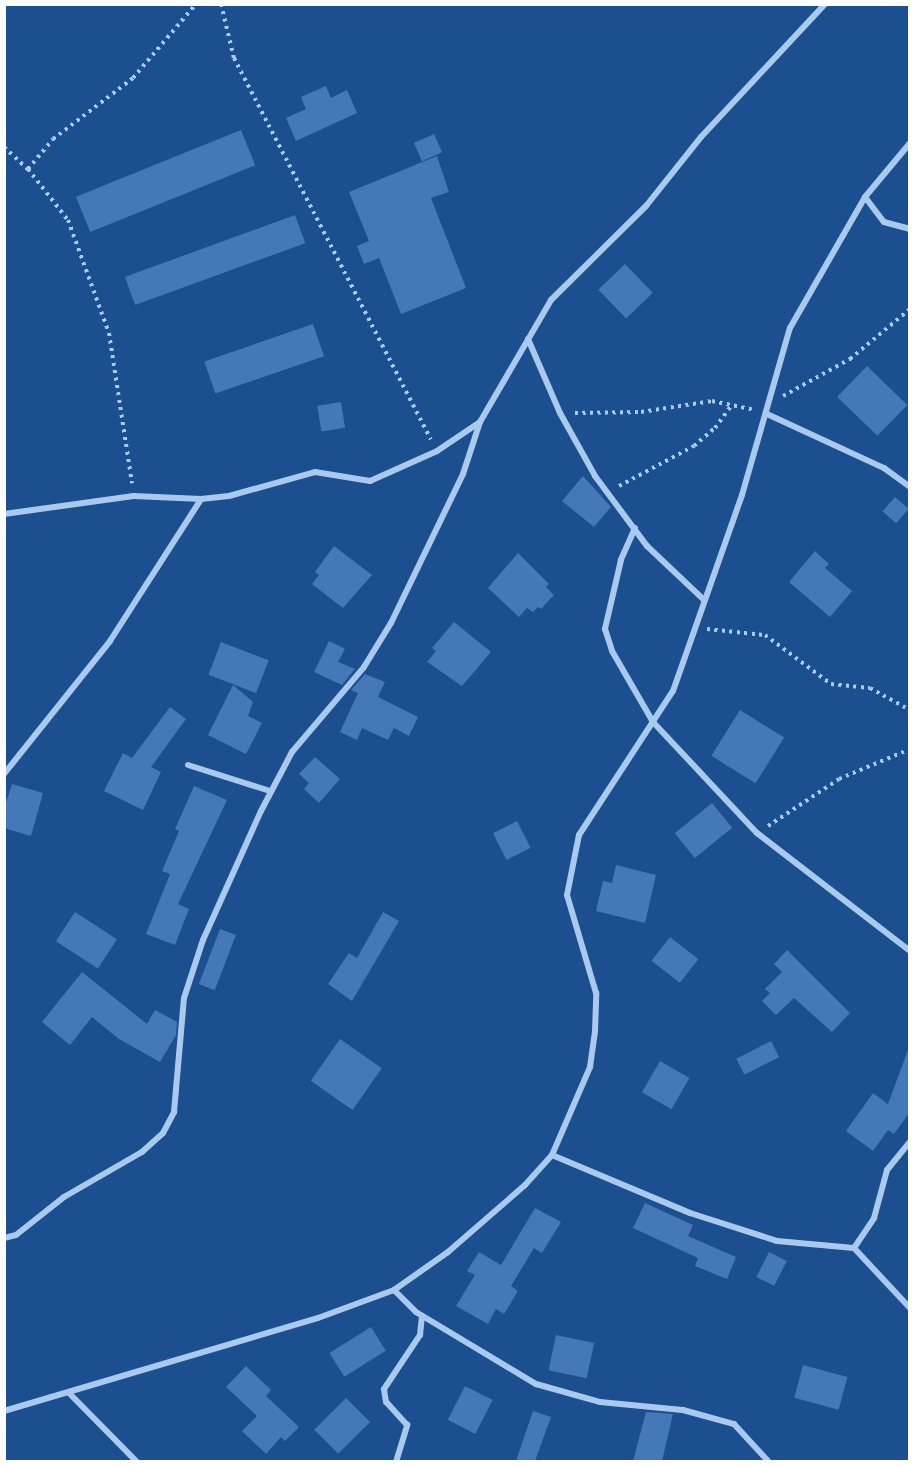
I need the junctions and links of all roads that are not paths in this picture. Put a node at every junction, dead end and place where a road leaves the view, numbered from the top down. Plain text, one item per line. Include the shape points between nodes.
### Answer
1 (825, 4) edge
2 (909, 143) edge
3 (865, 197) junction
4 (909, 229) edge
5 (528, 339) junction
6 (767, 414) junction
7 (480, 422) junction
8 (909, 487) edge
9 (201, 499) junction
10 (4, 514) edge
11 (635, 528) junction
12 (703, 599) junction
13 (653, 722) junction
14 (188, 765) dead end
15 (4, 774) edge
16 (270, 791) junction
17 (909, 951) edge
18 (909, 1142) edge
19 (552, 1155) junction
20 (4, 1238) edge
21 (854, 1248) junction
22 (394, 1290) junction
23 (909, 1308) edge
24 (422, 1316) junction
25 (69, 1394) junction
26 (4, 1411) edge
27 (137, 1461) edge
28 (396, 1461) edge
29 (769, 1461) edge

1 - 5 street via 701,137 646,206 551,300
2 - 3 street
3 - 4 street via 885,222
3 - 6 street via 790,328
5 - 7 street
5 - 11 street via 560,413 607,491
6 - 8 street via 884,468
6 - 12 street
7 - 9 street via 437,451 370,481 315,472 229,496
7 - 16 street via 463,474 391,623 364,667 292,752
9 - 10 street via 134,496
9 - 15 street via 110,641
11 - 12 street via 655,555
11 - 13 street via 621,560 605,629 612,651
12 - 13 street via 673,691
13 - 17 street via 757,833
13 - 19 street via 579,835 571,867 567,895 596,993 595,1031 590,1067
14 - 16 street
16 - 20 street via 219,901 184,998 174,1112 163,1133 134,1158 57,1202 16,1235
18 - 21 street via 887,1170 874,1218
19 - 21 street via 690,1213 777,1241
19 - 22 street via 525,1185 448,1252
21 - 23 street
22 - 24 street
22 - 25 street via 318,1318
24 - 28 street via 420,1335 384,1389 386,1402 407,1425
24 - 29 street via 510,1372 564,1395 683,1410 734,1424
25 - 26 street
25 - 27 street

